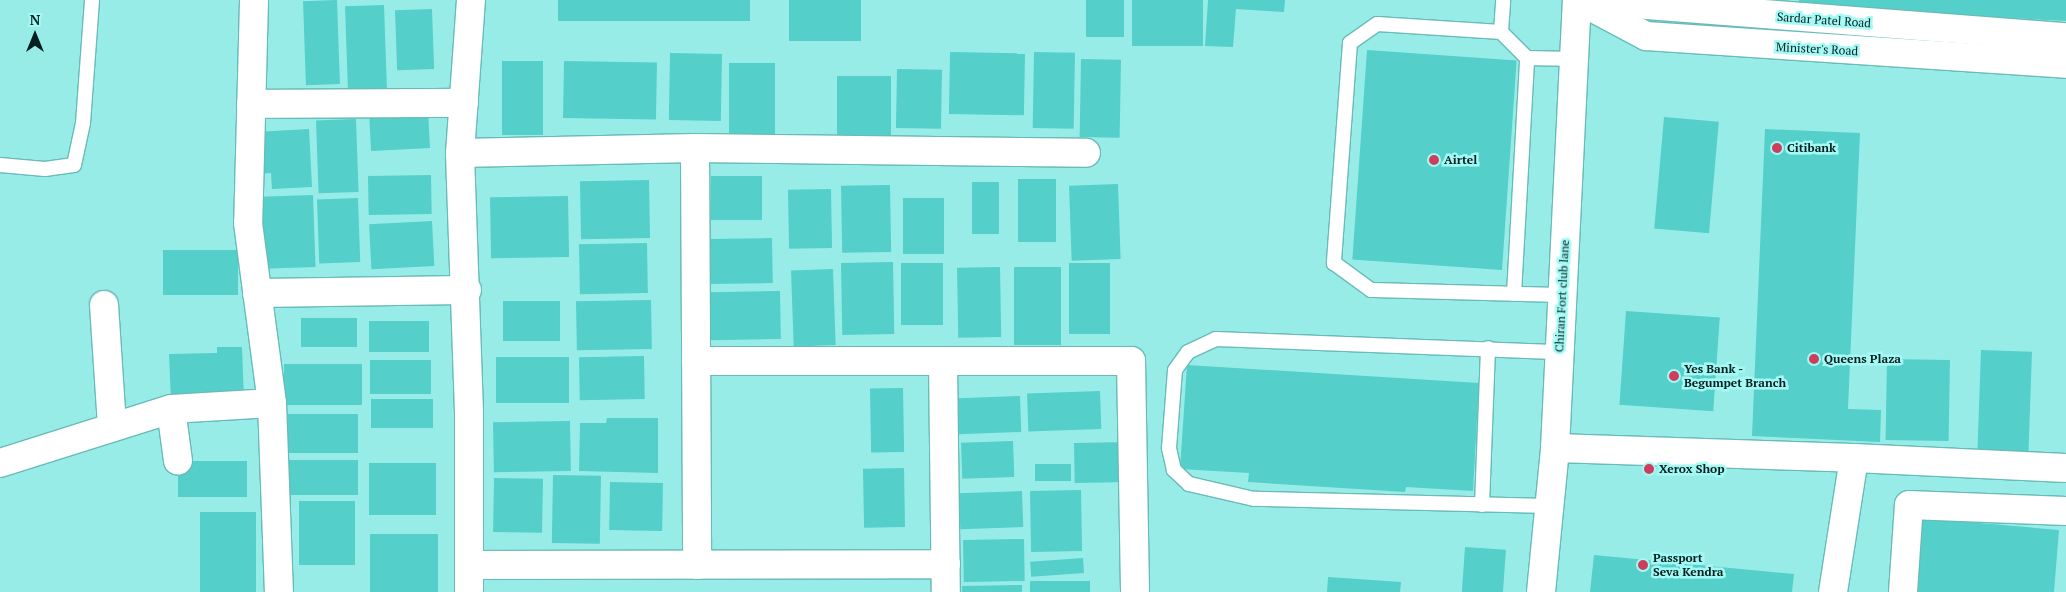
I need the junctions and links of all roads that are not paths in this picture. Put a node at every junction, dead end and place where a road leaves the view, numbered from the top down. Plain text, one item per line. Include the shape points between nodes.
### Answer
1 (92, 0) edge
2 (471, 0) edge
3 (1503, 0) edge
4 (1578, 0) edge
5 (1582, 0) edge
6 (254, 2) dead end
7 (1501, 32) junction
8 (2066, 37) edge
9 (1527, 58) junction
10 (1574, 59) junction
11 (2066, 64) edge
12 (464, 103) junction
13 (251, 104) junction
14 (695, 148) junction
15 (460, 153) junction
16 (1086, 153) dead end
17 (0, 165) edge
18 (467, 290) junction
19 (257, 293) junction
20 (1514, 294) junction
21 (1562, 295) junction
22 (104, 305) dead end
23 (1488, 348) junction
24 (1560, 352) junction
25 (696, 361) junction
26 (943, 362) junction
27 (272, 403) junction
28 (171, 409) junction
29 (112, 427) junction
30 (1555, 448) junction
31 (1854, 458) junction
32 (178, 461) dead end
33 (0, 463) edge
34 (2066, 468) edge
35 (1482, 505) junction
36 (1549, 506) junction
37 (2066, 511) edge
38 (697, 564) junction
39 (946, 564) junction
40 (469, 565) junction
41 (279, 592) edge
42 (468, 592) edge
43 (946, 592) edge
44 (1136, 592) edge
45 (1541, 592) edge
46 (1833, 592) edge
47 (1903, 592) edge

1 - 17 lane via 83,130 74,165 45,169
2 - 12 street
3 - 7 lane
4 - 10 street, Chiran Fort club lane
4 - 11 street, Minister's Road via 1646,36
5 - 8 street, Sardar Patel Road
6 - 13 street
7 - 9 lane
7 - 20 lane via 1377,24 1350,43 1334,263 1371,290
9 - 10 lane
9 - 20 lane
10 - 21 street, Chiran Fort club lane
12 - 13 street
12 - 15 street
13 - 19 street via 248,223
14 - 15 street
14 - 16 street
14 - 25 street
15 - 18 street
18 - 19 street
18 - 40 street
19 - 27 street
20 - 21 lane
21 - 24 street, Chiran Fort club lane
22 - 29 street
23 - 24 lane
23 - 35 lane
23 - 35 lane via 1216,339 1188,352 1175,370 1169,448 1174,470 1189,484 1254,498
24 - 30 street, Chiran Fort club lane
25 - 26 street
25 - 38 street
26 - 39 street
26 - 44 street via 1131,361
27 - 28 street
27 - 41 street
28 - 29 street
28 - 32 street
29 - 33 street
30 - 31 street via 1715,462
30 - 36 street, Chiran Fort club lane
31 - 34 street
31 - 46 street
35 - 36 lane
36 - 45 street, Chiran Fort club lane
37 - 47 street via 1910,505
38 - 39 street
38 - 40 street
39 - 43 street
40 - 42 street

